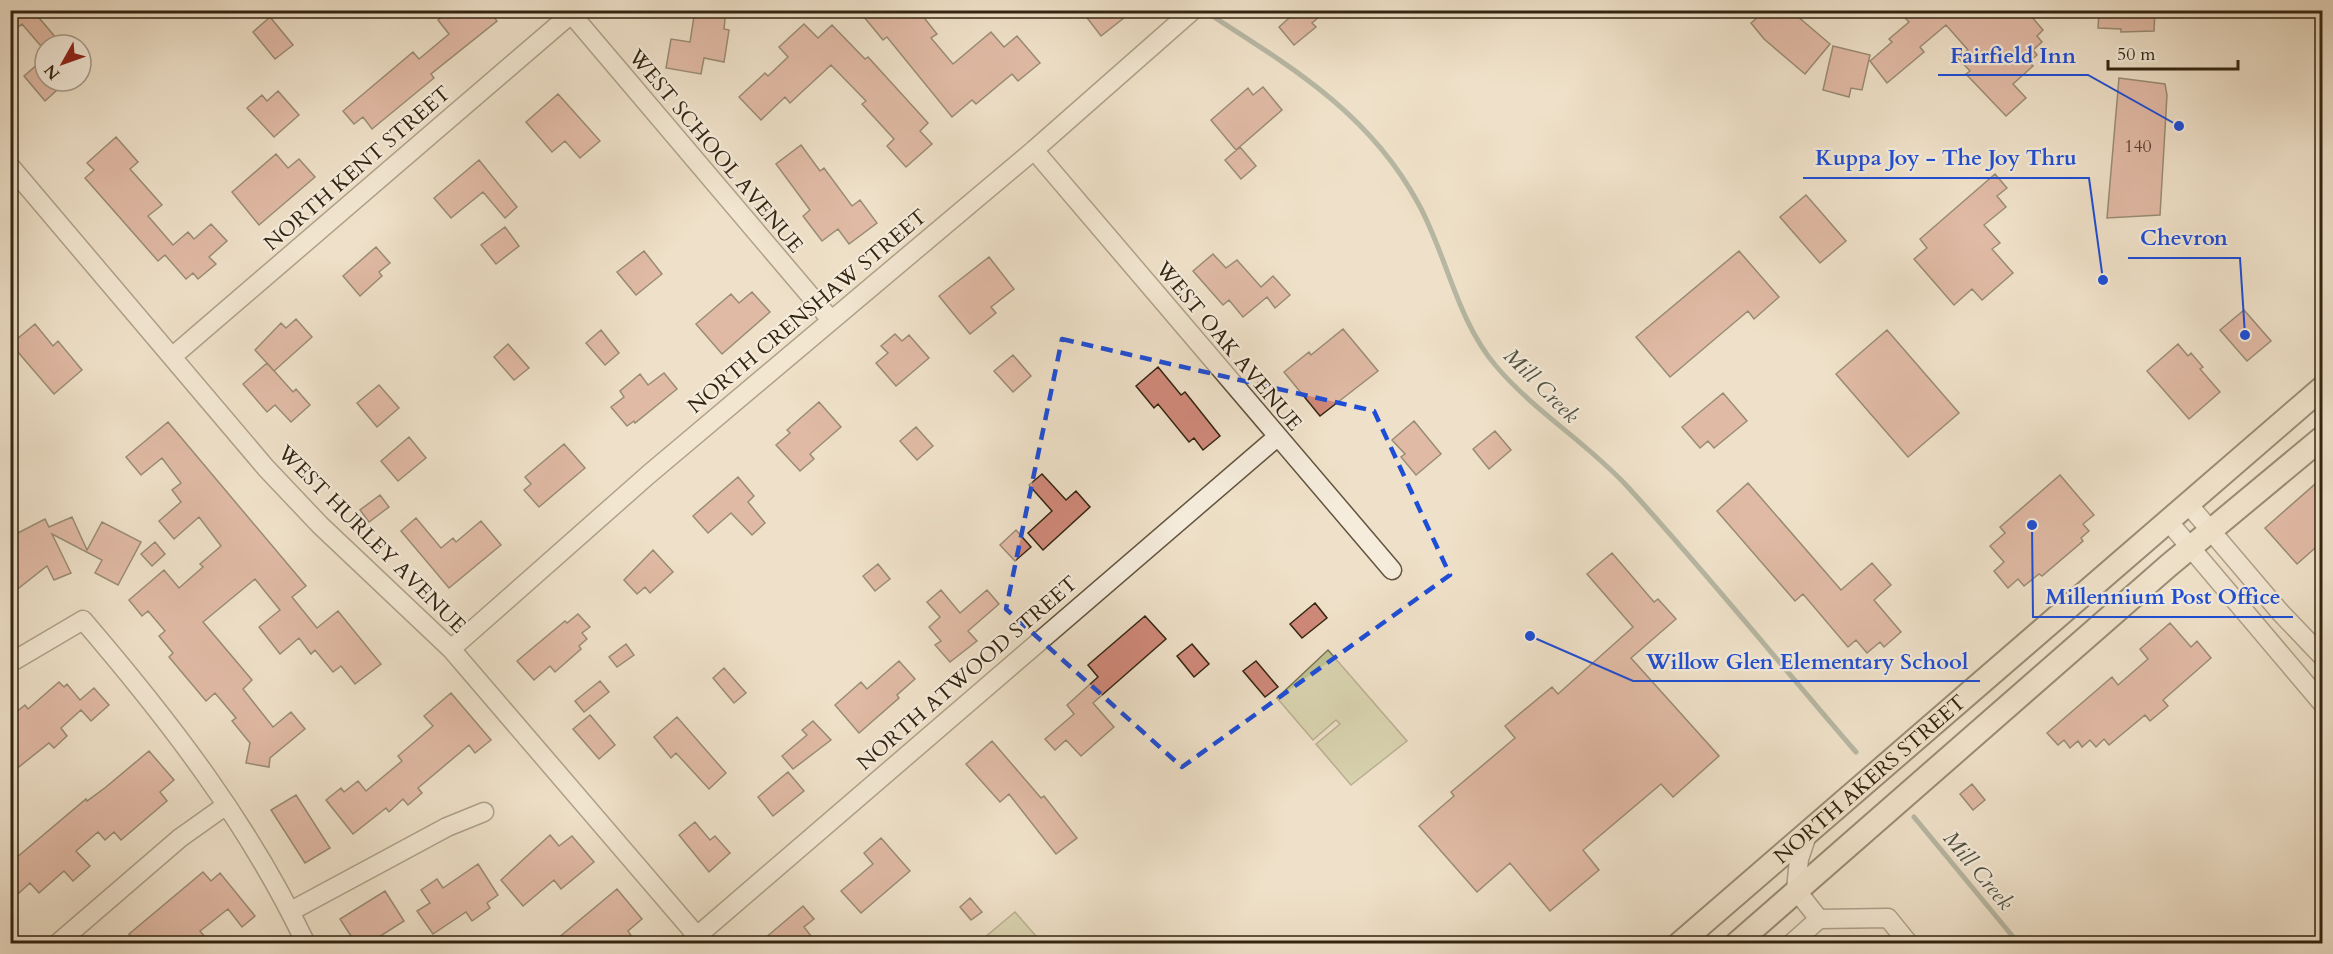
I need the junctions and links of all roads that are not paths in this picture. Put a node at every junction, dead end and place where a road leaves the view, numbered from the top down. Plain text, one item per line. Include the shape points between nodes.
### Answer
1 (569, 12) edge
2 (1191, 13) edge
3 (1034, 150) junction
4 (10, 166) edge
5 (831, 320) junction
6 (173, 356) junction
7 (2322, 388) edge
8 (1276, 437) junction
9 (2322, 438) edge
10 (2188, 504) junction
11 (2168, 520) junction
12 (2211, 531) junction
13 (2191, 547) junction
14 (1392, 570) dead end
15 (451, 649) junction
16 (2322, 656) edge
17 (10, 663) edge
18 (2322, 703) edge
19 (225, 806) junction
20 (484, 812) dead end
21 (1808, 831) junction
22 (1796, 890) junction
23 (291, 911) junction
24 (1819, 919) junction
25 (696, 941) edge
26 (57, 944) edge
27 (306, 944) edge
28 (1679, 944) edge
29 (1736, 944) edge
30 (1791, 944) edge
31 (1909, 944) edge

1 - 5 street, WEST SCHOOL AVENUE
1 - 6 street, NORTH KENT STREET
2 - 3 street, NORTH CRENSHAW STREET
3 - 5 street, NORTH CRENSHAW STREET
3 - 8 street, WEST OAK AVENUE
4 - 6 street, WEST HURLEY AVENUE
5 - 15 street, NORTH CRENSHAW STREET
6 - 15 street, WEST HURLEY AVENUE via 266,468 320,525
7 - 10 main road, NORTH AKERS STREET
8 - 14 street, WEST OAK AVENUE
8 - 25 street, NORTH ATWOOD STREET
9 - 12 main road, NORTH AKERS STREET
10 - 11 main road, NORTH AKERS STREET
10 - 12 street
11 - 13 street
11 - 21 main road, NORTH AKERS STREET
12 - 13 main road, NORTH AKERS STREET
12 - 16 street
13 - 18 street
13 - 22 main road, NORTH AKERS STREET
15 - 25 street, WEST HURLEY AVENUE
17 - 19 street via 83,620 165,717
19 - 23 street
19 - 26 street via 180,838
20 - 23 street via 447,827
21 - 22 street via 1799,860
21 - 28 main road, NORTH AKERS STREET
22 - 24 street
22 - 29 main road, NORTH AKERS STREET
23 - 27 street
24 - 30 street
24 - 31 street via 1888,918

